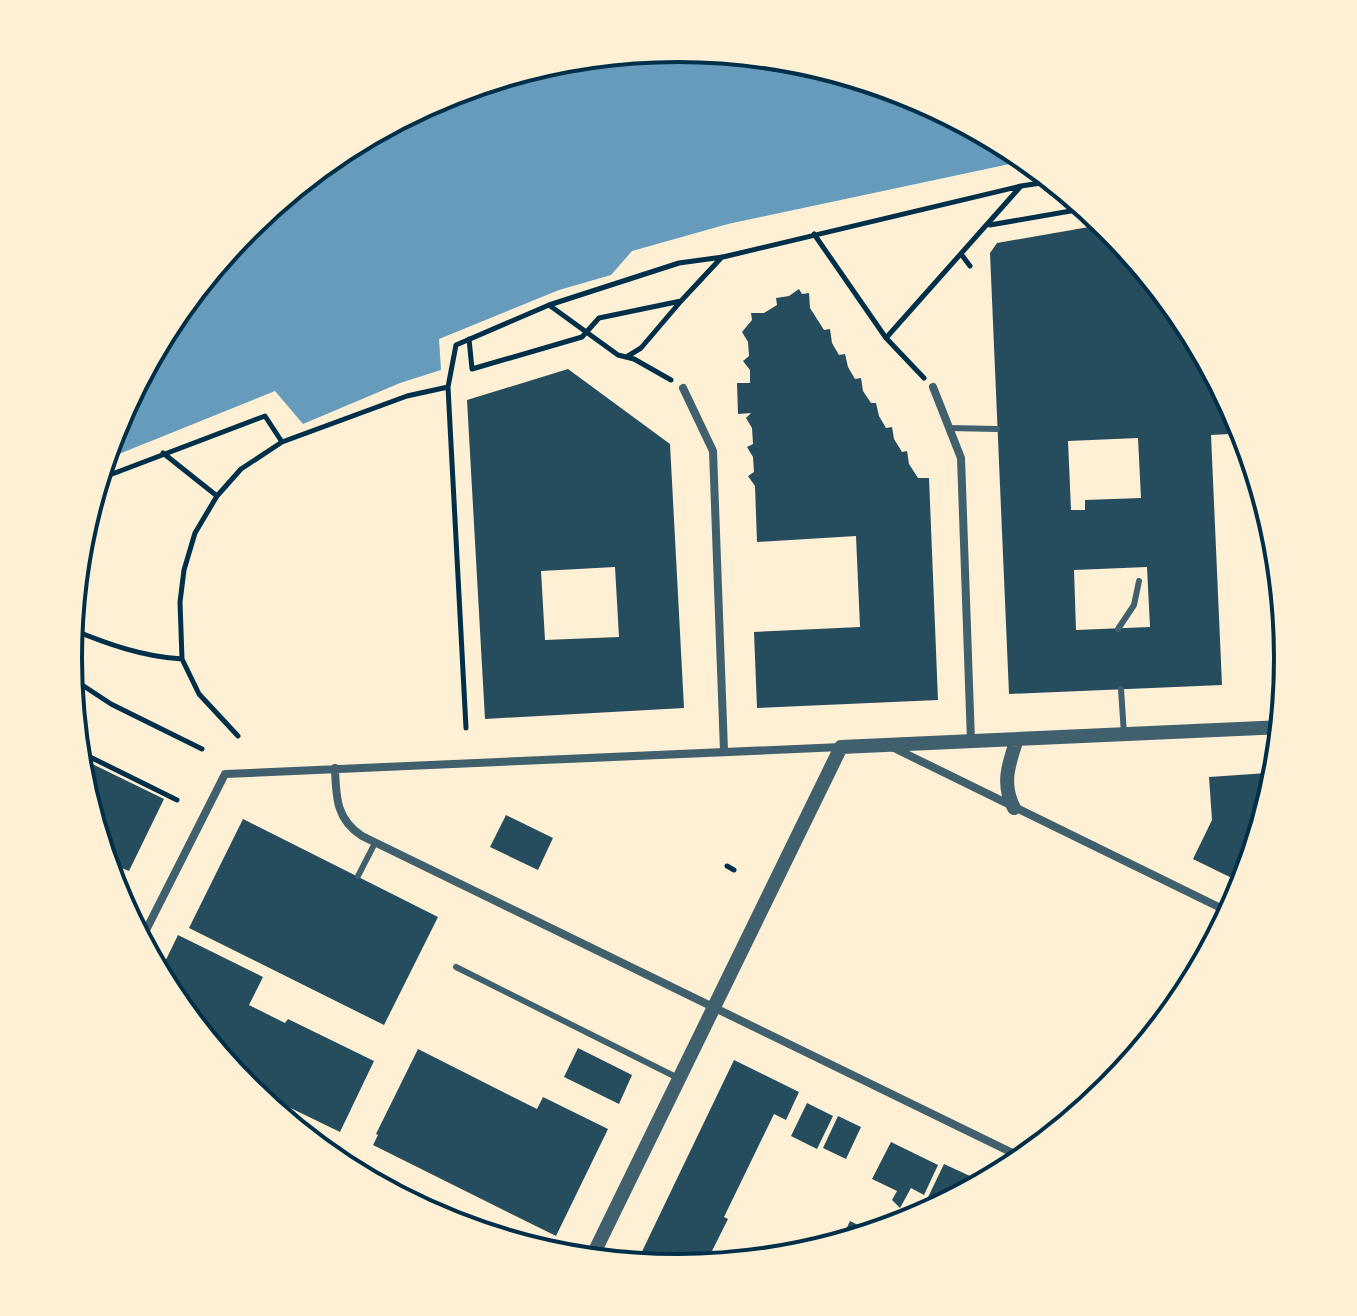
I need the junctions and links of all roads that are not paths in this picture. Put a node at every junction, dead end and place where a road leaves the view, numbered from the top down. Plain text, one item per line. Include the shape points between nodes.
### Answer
1 (933, 387) road end
2 (683, 388) road end
3 (949, 428) junction
4 (997, 429) dead end
5 (1139, 581) dead end
6 (1118, 629) dead end
7 (1121, 689) dead end
8 (1270, 728) edge
9 (1124, 734) junction
10 (1017, 739) junction
11 (971, 741) junction
12 (887, 745) junction
13 (841, 747) junction
14 (724, 751) junction
15 (335, 768) junction
16 (1014, 808) junction
17 (375, 843) junction
18 (358, 876) dead end
19 (1219, 907) edge
20 (147, 928) edge
21 (456, 967) dead end
22 (714, 1007) junction
23 (680, 1079) junction
24 (1012, 1153) edge
25 (596, 1248) edge

1 - 3 street
2 - 14 street via 713,451
3 - 4 lane
3 - 11 street via 961,458
5 - 6 lane via 1134,605
7 - 9 lane
8 - 9 street
9 - 10 street
10 - 11 street
10 - 16 street via 1006,779
11 - 12 street
12 - 13 street
12 - 16 street
13 - 14 street
13 - 22 street
14 - 15 street
15 - 17 street via 342,817
15 - 20 street via 225,774
16 - 19 street
17 - 18 lane
17 - 22 street
21 - 23 lane
22 - 23 street
22 - 24 street
23 - 25 street

